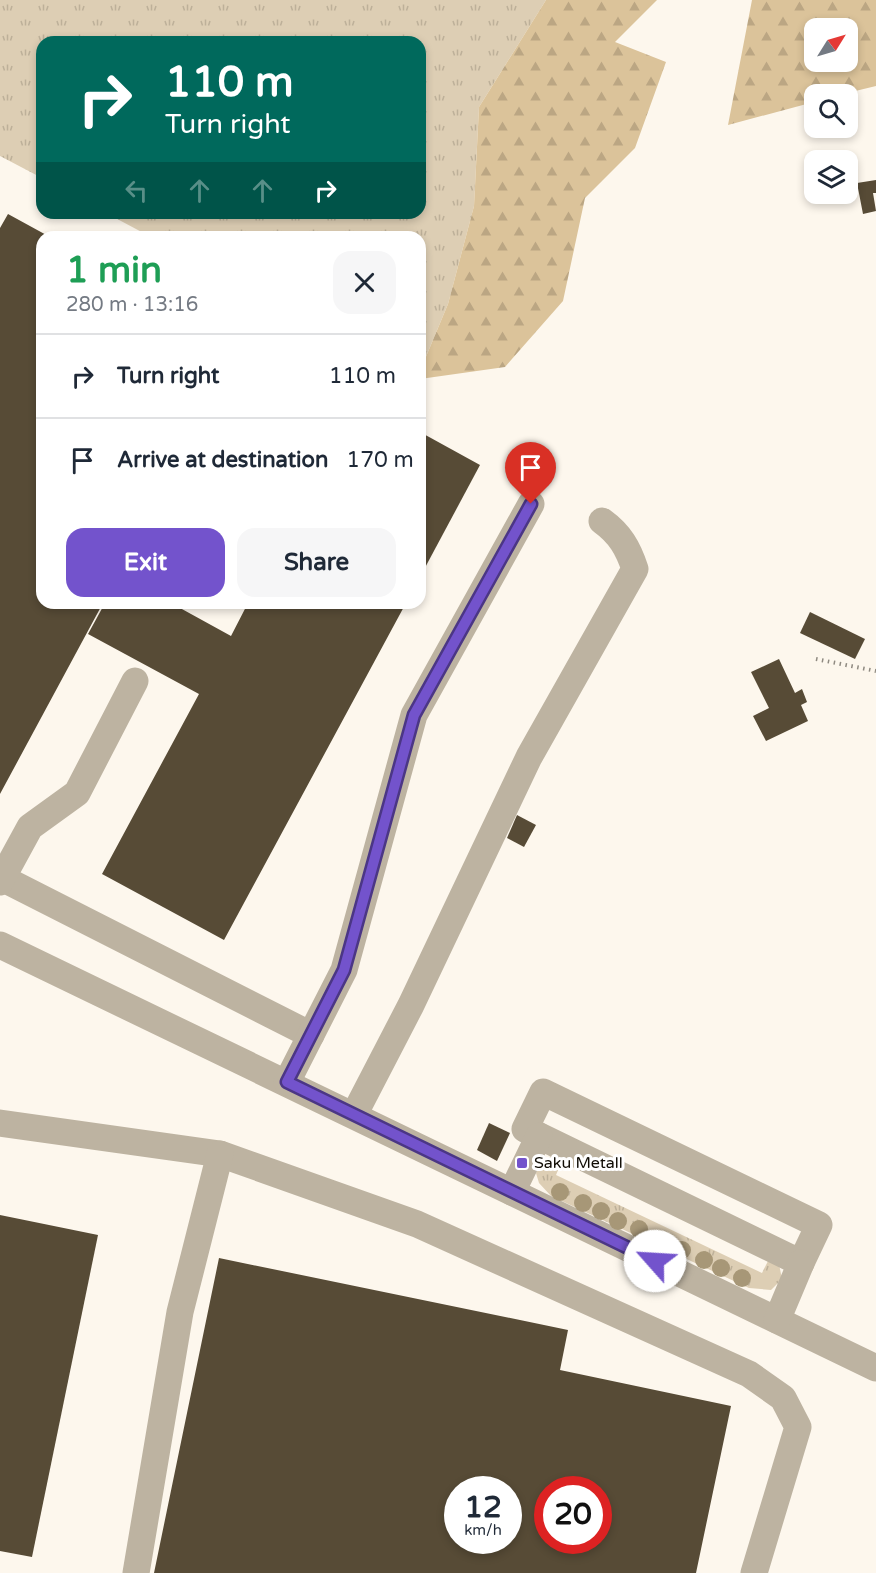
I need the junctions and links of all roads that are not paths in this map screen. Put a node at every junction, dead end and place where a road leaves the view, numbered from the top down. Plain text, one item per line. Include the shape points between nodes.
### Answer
1 (531, 504) dead end
2 (602, 521) dead end
3 (135, 681) dead end
4 (1, 879) edge
5 (0, 945) edge
6 (311, 1035) junction
7 (287, 1082) junction
8 (354, 1115) junction
9 (0, 1123) edge
10 (539, 1136) junction
11 (220, 1154) junction
12 (512, 1192) junction
13 (801, 1263) junction
14 (777, 1320) junction
15 (876, 1368) edge
16 (136, 1573) edge
17 (753, 1573) edge

1 - 6 lane via 414,715 344,970
2 - 8 lane via 617,532 635,569 529,757
3 - 4 lane via 77,793 30,827
4 - 6 lane
5 - 7 lane
6 - 7 lane
7 - 8 lane
8 - 12 lane
9 - 11 lane
10 - 12 lane
10 - 13 lane
10 - 13 lane via 525,1129 543,1092 819,1225
11 - 16 lane via 180,1312
11 - 17 lane via 417,1224 749,1374 783,1398 798,1427
12 - 14 lane
13 - 14 lane
14 - 15 lane

